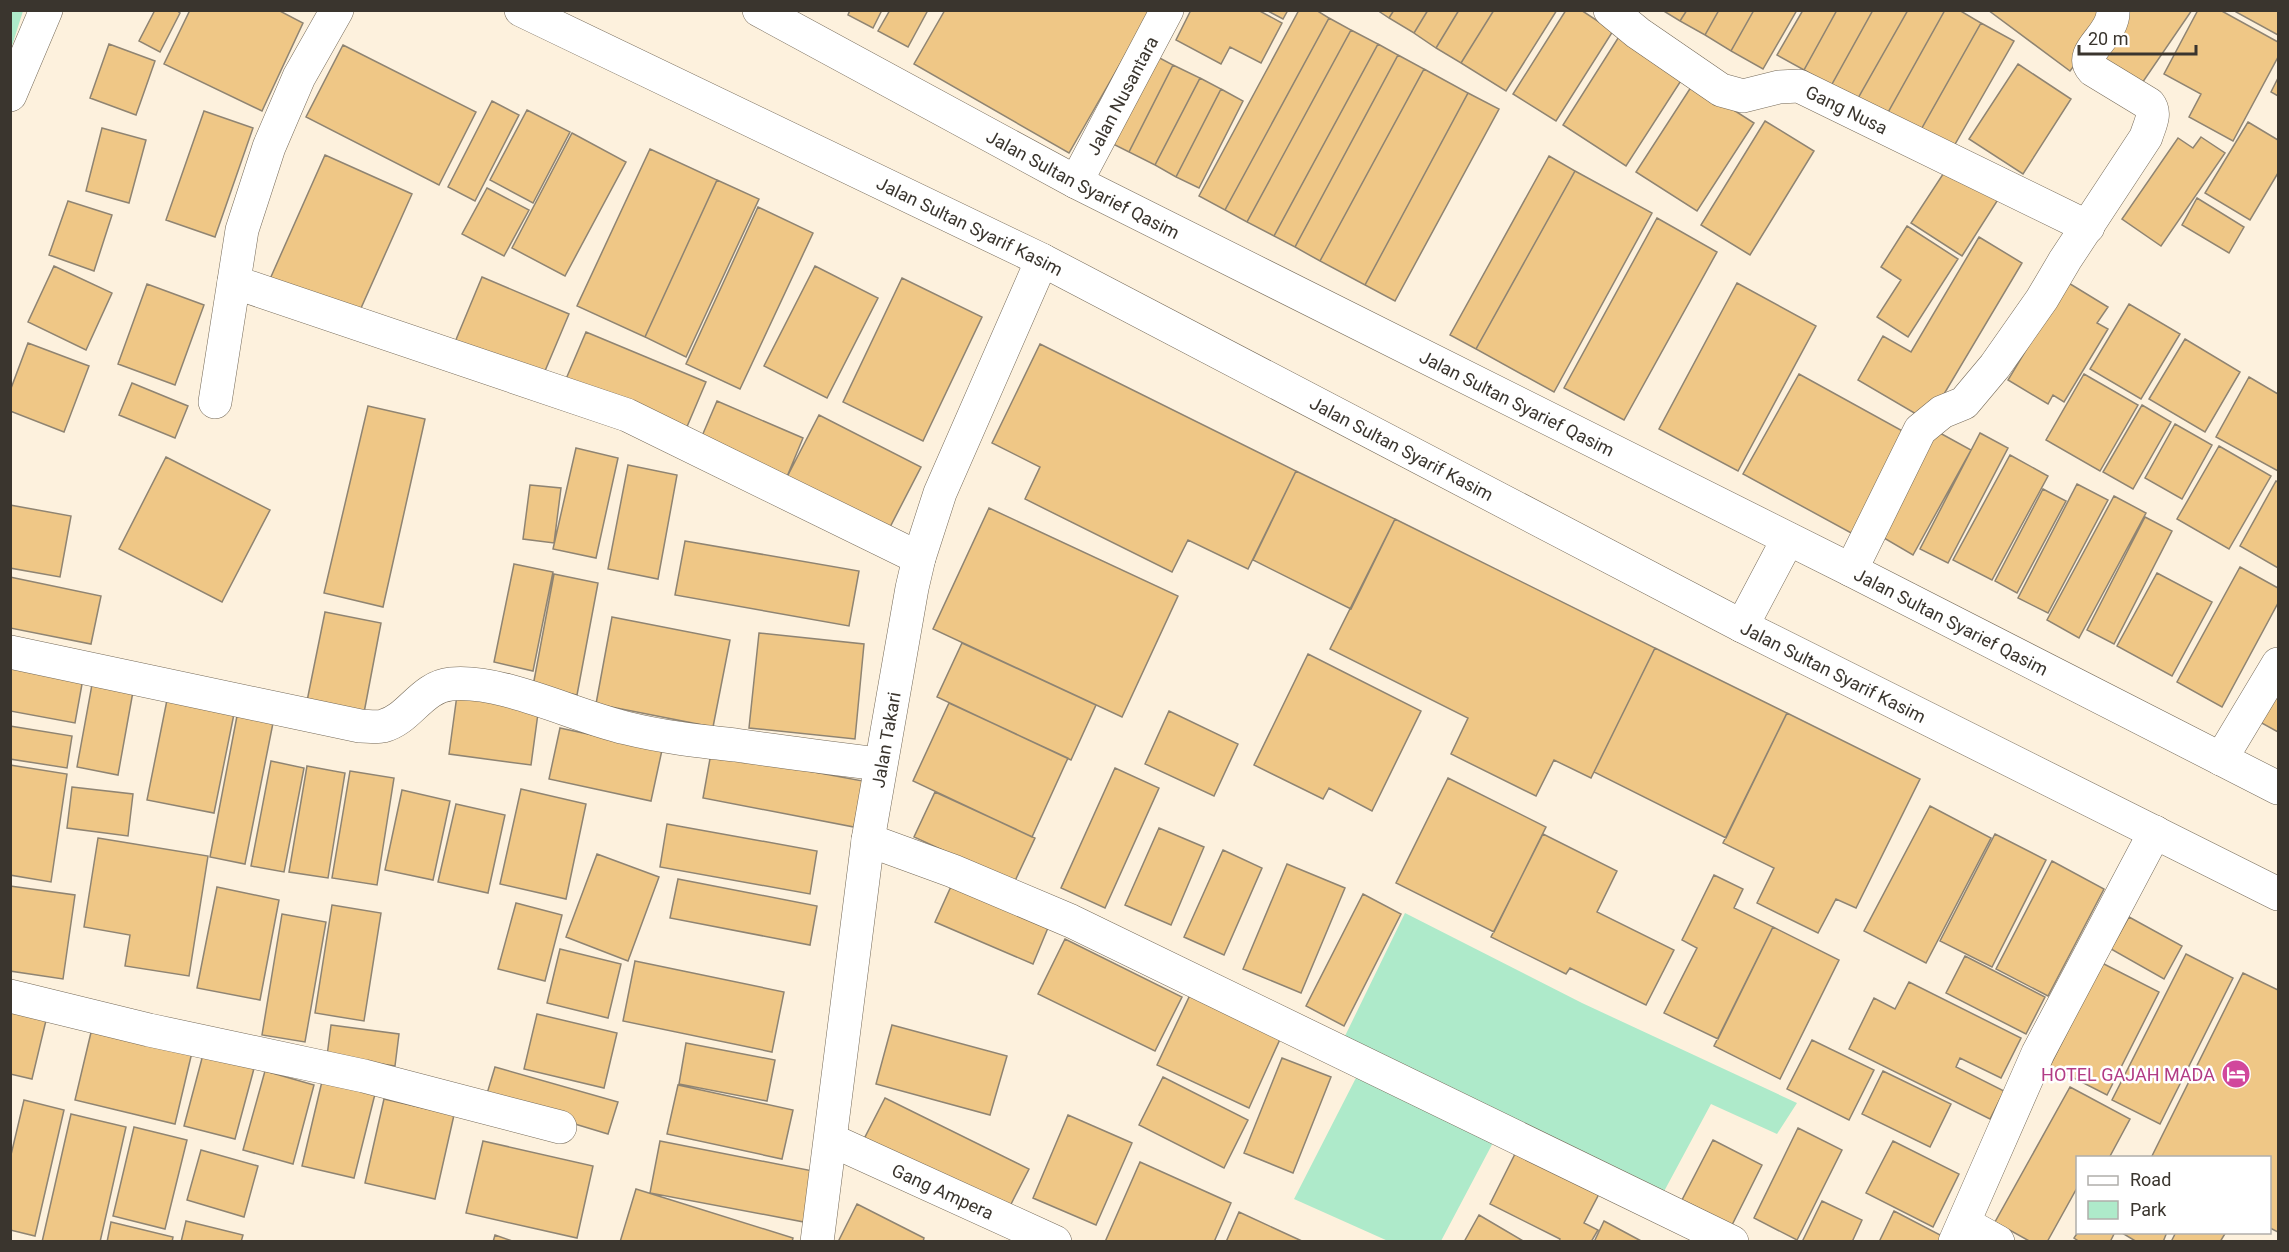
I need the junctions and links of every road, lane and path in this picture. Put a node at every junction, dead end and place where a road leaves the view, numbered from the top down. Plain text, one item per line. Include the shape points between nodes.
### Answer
1 (46, 10) edge
2 (337, 10) edge
3 (521, 10) edge
4 (759, 10) edge
5 (1167, 10) edge
6 (1610, 10) edge
7 (2113, 10) edge
8 (10, 95) edge
9 (1077, 182) junction
10 (2088, 227) junction
11 (1042, 260) junction
12 (234, 282) junction
13 (215, 402) dead end
14 (1788, 538) junction
15 (919, 558) junction
16 (1851, 570) junction
17 (1742, 626) junction
18 (10, 652) edge
19 (2278, 664) edge
20 (2221, 759) junction
21 (879, 764) junction
22 (2278, 788) edge
23 (2155, 832) junction
24 (868, 840) junction
25 (2278, 894) edge
26 (10, 996) edge
27 (560, 1127) dead end
28 (831, 1140) junction
29 (1960, 1232) edge
30 (817, 1242) edge
31 (1055, 1242) edge
32 (1732, 1242) edge
33 (1998, 1242) edge

1 - 8 street
2 - 12 street via 299,77 269,147 242,230
3 - 11 street, Jalan Sultan Syarif Kasim
4 - 9 street, Jalan Sultan Syarief Qasim
5 - 9 street, Jalan Nusantara
6 - 10 street, Gang Nusa via 1721,90 1743,96 1799,86
7 - 10 street via 2110,28 2091,52 2088,65 2149,104 2153,115 2146,137
9 - 14 street, Jalan Sultan Syarief Qasim
10 - 16 street via 2042,299 1972,394 1920,430
11 - 15 street, Jalan Takari via 940,493
11 - 17 street, Jalan Sultan Syarif Kasim
12 - 13 street
12 - 15 street via 627,415
14 - 16 street, Jalan Sultan Syarief Qasim
14 - 17 street
15 - 21 street, Jalan Takari
16 - 20 street, Jalan Sultan Syarief Qasim
17 - 23 street, Jalan Sultan Syarif Kasim
18 - 21 street via 360,726 382,727 403,716 426,693 449,684 476,685 661,735
19 - 20 street
20 - 22 street, Jalan Sultan Syarief Qasim
21 - 24 street, Jalan Takari
23 - 25 street, Jalan Sultan Syarif Kasim
23 - 29 street via 2038,1053
24 - 28 street, Jalan Takari
24 - 32 street via 1071,921
26 - 27 street via 364,1076
28 - 30 street, Jalan Takari
28 - 31 street, Gang Ampera
29 - 33 street

